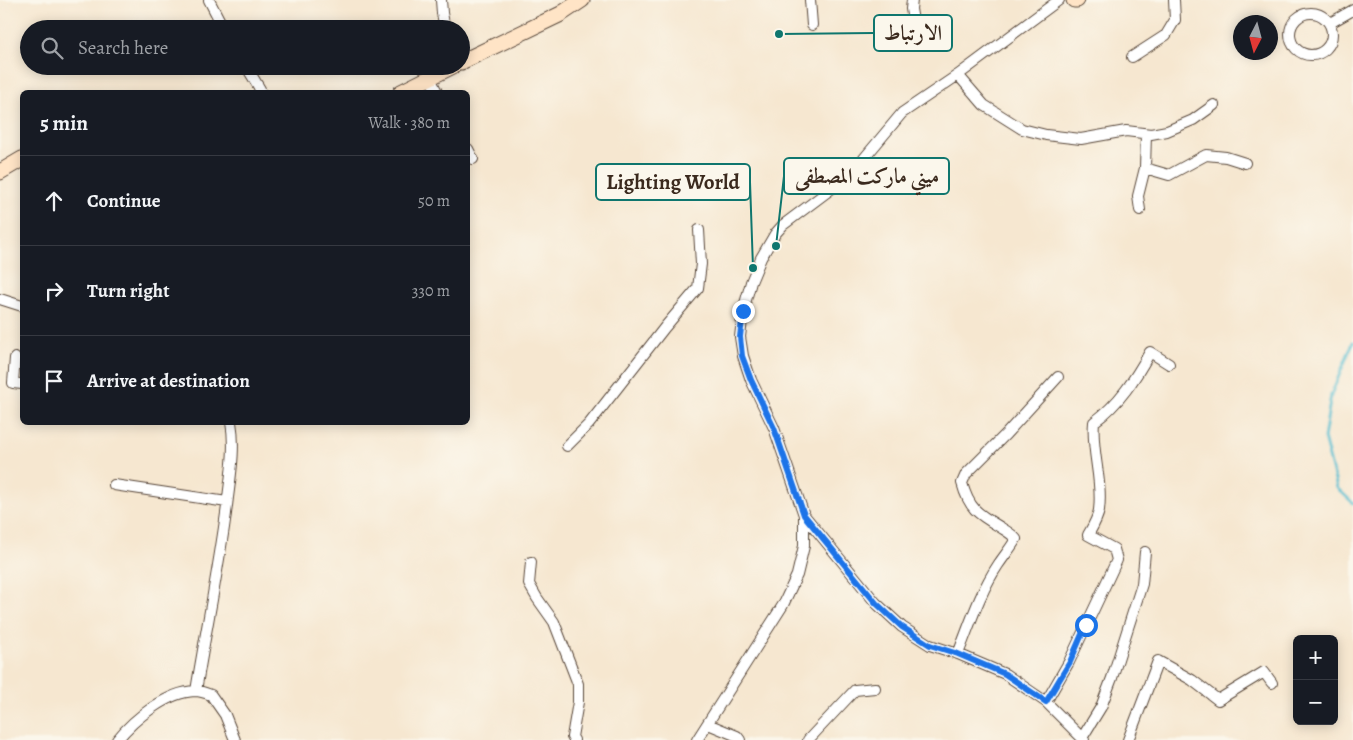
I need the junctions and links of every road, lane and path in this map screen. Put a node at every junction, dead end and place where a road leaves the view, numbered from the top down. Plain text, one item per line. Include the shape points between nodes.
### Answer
1 (209, 0) edge
2 (441, 0) edge
3 (582, 0) edge
4 (810, 0) edge
5 (912, 0) edge
6 (1059, 0) edge
7 (1174, 0) edge
8 (1353, 10) edge
9 (219, 20) edge
10 (444, 20) edge
11 (1330, 23) junction
12 (812, 25) dead end
13 (915, 32) dead end
14 (470, 55) edge
15 (1132, 57) dead end
16 (248, 75) edge
17 (251, 75) edge
18 (436, 75) edge
19 (958, 75) junction
20 (430, 78) junction
21 (259, 90) edge
22 (259, 90) edge
23 (405, 90) edge
24 (436, 90) edge
25 (1214, 105) dead end
26 (1146, 134) junction
27 (470, 153) edge
28 (473, 159) dead end
29 (20, 160) edge
30 (1244, 164) dead end
31 (1145, 168) junction
32 (0, 172) edge
33 (1140, 210) dead end
34 (699, 230) dead end
35 (0, 299) edge
36 (20, 305) edge
37 (15, 358) dead end
38 (1169, 364) dead end
39 (1058, 377) dead end
40 (20, 384) edge
41 (231, 425) edge
42 (567, 446) dead end
43 (114, 485) dead end
44 (227, 502) junction
45 (804, 515) junction
46 (1145, 552) dead end
47 (531, 562) dead end
48 (958, 654) junction
49 (1272, 683) dead end
50 (875, 688) dead end
51 (196, 691) junction
52 (1046, 702) junction
53 (708, 724) junction
54 (1083, 739) edge
55 (117, 740) edge
56 (235, 740) edge
57 (574, 740) edge
58 (697, 740) edge
59 (740, 740) edge
60 (808, 740) edge
61 (1128, 740) edge

1 - 9 street
2 - 10 street
3 - 14 main road via 561,14
4 - 12 street
5 - 13 street
6 - 19 street
7 - 15 street via 1175,20 1166,35
8 - 11 street
11 - 11 street via 1332,40 1322,53 1305,55 1292,44 1290,28 1300,15 1317,13
16 - 21 street
17 - 22 street
18 - 20 main road
19 - 26 street via 984,105 1022,128 1081,139 1126,132
19 - 45 street via 902,113 851,174 782,225 750,282 740,337 742,356 774,428
20 - 23 main road
20 - 24 street
25 - 26 street via 1193,120 1167,131
26 - 31 street
27 - 28 street
29 - 32 main road
30 - 31 street via 1226,157 1206,155 1169,175
31 - 33 street via 1138,196
34 - 42 street via 701,264 698,288
35 - 36 street
37 - 40 street via 13,383
38 - 52 street via 1150,352 1128,389 1106,414 1094,422 1092,437 1099,474 1099,511 1088,535 1114,549 1117,560 1070,662
39 - 48 street via 966,474 962,483 966,498 976,512 1016,539 998,564 978,602
41 - 44 street
43 - 44 street
44 - 51 street
45 - 48 street via 870,596 902,627 930,645
45 - 53 street via 804,546 797,575 783,605
46 - 54 street via 1142,584 1112,678 1101,707
47 - 57 street via 529,584 554,622 578,684
48 - 52 street via 1005,674
49 - 61 street via 1264,672 1218,700 1192,680 1158,661
50 - 60 street via 855,690
51 - 55 street via 172,697 143,713
51 - 56 street via 211,695 225,715
52 - 54 street
53 - 58 street
53 - 59 street

